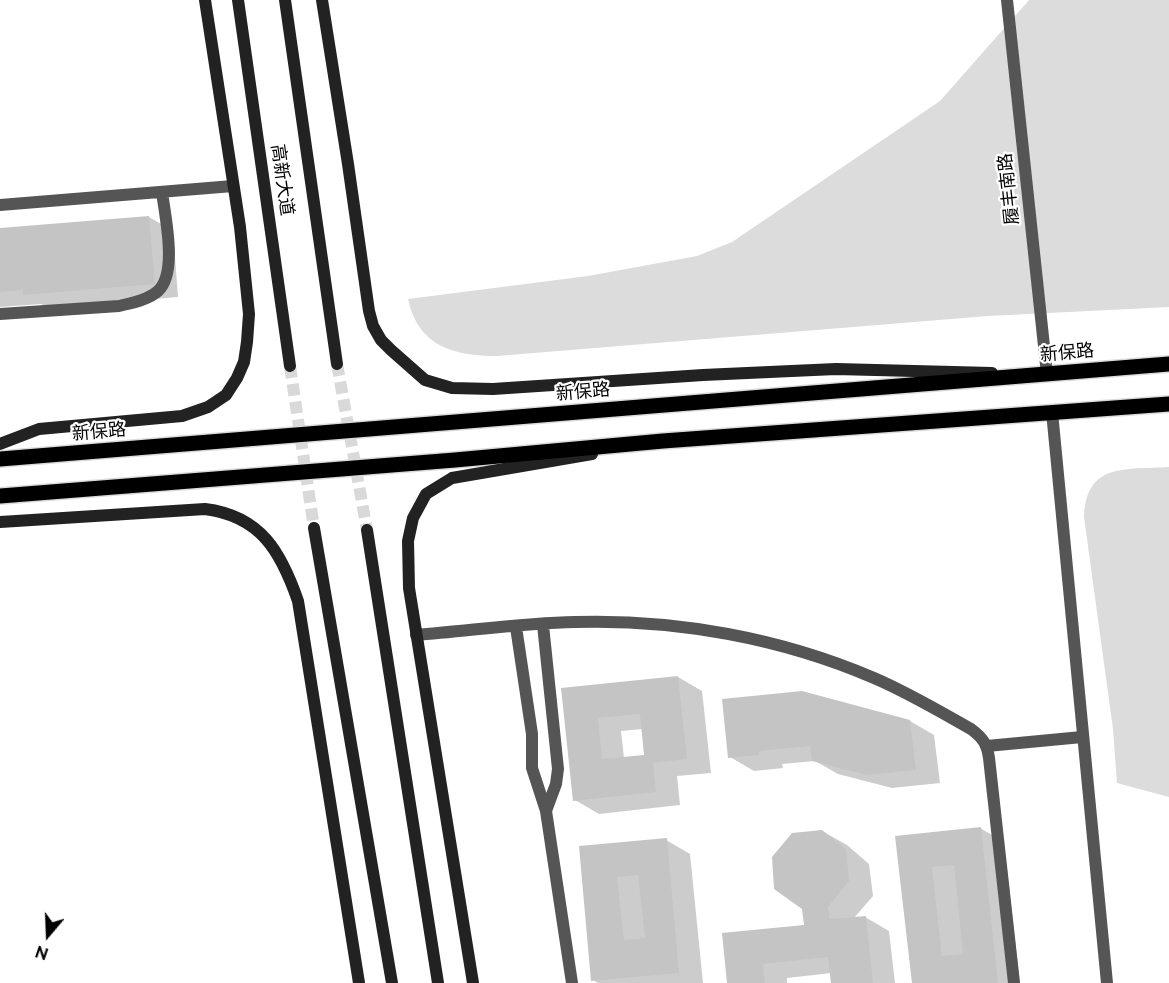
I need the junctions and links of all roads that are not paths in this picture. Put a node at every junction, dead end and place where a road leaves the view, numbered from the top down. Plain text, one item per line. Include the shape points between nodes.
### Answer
1 (205, 0) edge
2 (238, 0) edge
3 (285, 0) edge
4 (322, 0) edge
5 (1007, 0) edge
6 (233, 186) junction
7 (162, 192) junction
8 (0, 205) edge
9 (0, 315) edge
10 (337, 363) tunnel mouth
11 (1169, 364) edge
12 (290, 366) tunnel mouth
13 (1047, 374) junction
14 (1169, 404) edge
15 (1052, 412) junction
16 (663, 441) junction
17 (0, 444) edge
18 (0, 459) edge
19 (0, 496) edge
20 (0, 522) edge
21 (314, 528) tunnel mouth
22 (367, 531) tunnel mouth
23 (543, 625) junction
24 (516, 627) junction
25 (416, 635) junction
26 (1082, 737) junction
27 (987, 746) junction
28 (546, 811) junction
29 (359, 983) edge
30 (392, 983) edge
31 (438, 983) edge
32 (473, 983) edge
33 (572, 983) edge
34 (1014, 983) edge
35 (1107, 983) edge

1 - 6 main road
2 - 12 main road, 高新大道
3 - 10 main road, 高新大道
4 - 13 main road via 369,311 381,340 425,380 469,390 836,369
5 - 13 street, 履丰南路
6 - 7 street
6 - 17 main road via 249,314 244,362 226,395 208,407 182,416 39,429
7 - 8 street
7 - 9 street via 168,259 164,283 158,292 119,306
11 - 13 main road, 新保路
13 - 18 main road, 新保路
14 - 15 main road
15 - 16 main road
15 - 26 street
16 - 19 main road
16 - 25 main road via 452,478 426,494 408,541
20 - 29 main road via 205,509 224,511 247,522 266,538 288,570 298,601
21 - 30 main road
22 - 31 main road
23 - 24 street
23 - 27 street via 650,625 729,634 785,647 891,686 970,729
23 - 28 street via 558,769
24 - 25 street
24 - 28 street via 532,734 532,768
25 - 32 main road
26 - 27 street
26 - 35 street
27 - 34 street
28 - 33 street

